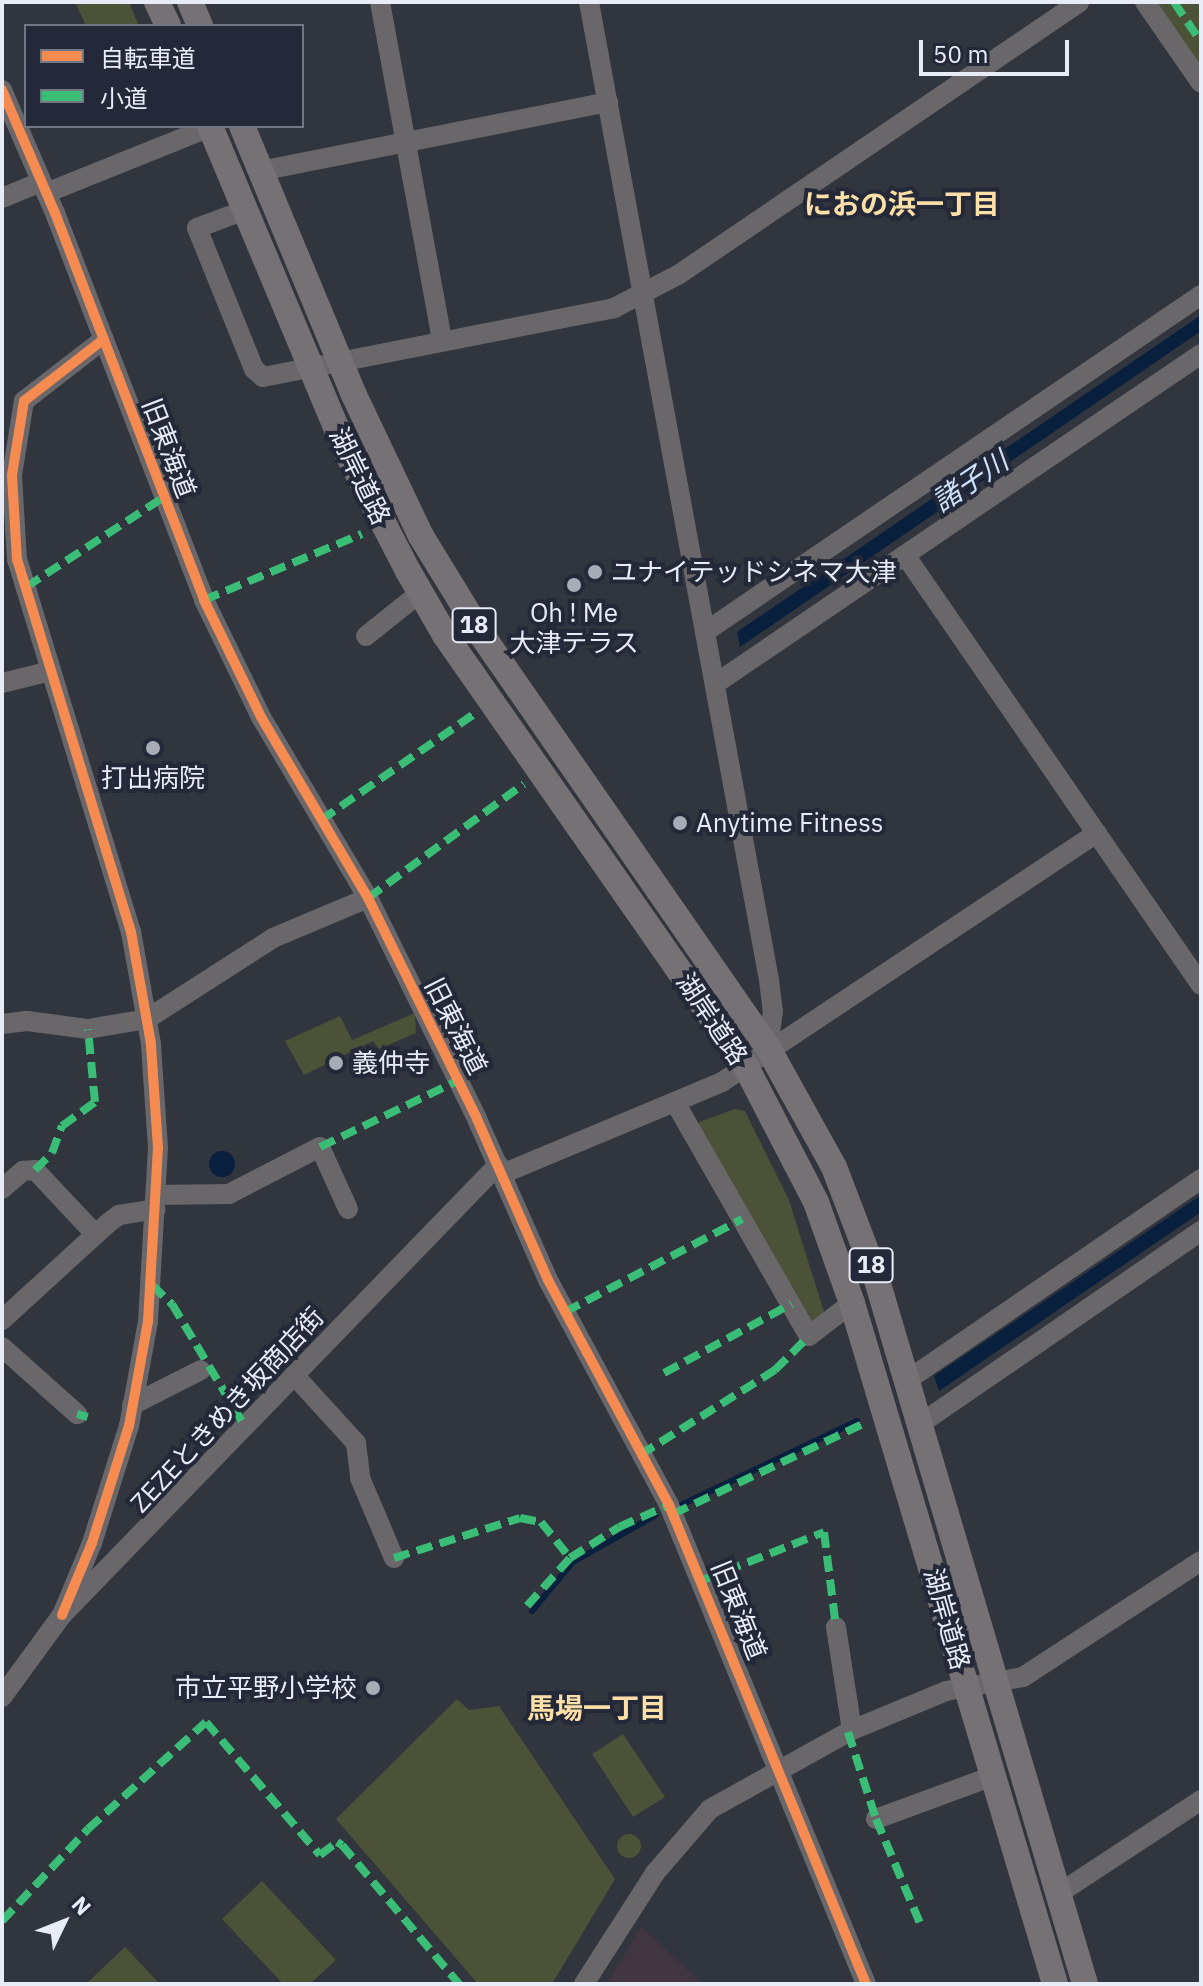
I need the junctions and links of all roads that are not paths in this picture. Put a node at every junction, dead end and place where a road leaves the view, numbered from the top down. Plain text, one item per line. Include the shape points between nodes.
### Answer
1 (157, 2) edge
2 (190, 2) edge
3 (380, 2) edge
4 (1079, 2) edge
5 (1145, 2) edge
6 (596, 3) edge
7 (167, 24) edge
8 (199, 24) edge
9 (1201, 83) edge
10 (2, 90) edge
11 (608, 102) junction
12 (205, 128) edge
13 (211, 128) edge
14 (243, 128) edge
15 (403, 142) junction
16 (260, 171) junction
17 (43, 188) junction
18 (2, 198) edge
19 (245, 210) junction
20 (643, 295) junction
21 (1201, 295) edge
22 (104, 339) junction
23 (442, 339) junction
24 (1201, 354) edge
25 (339, 360) junction
26 (311, 368) junction
27 (905, 555) junction
28 (421, 592) junction
29 (705, 632) junction
30 (366, 636) dead end
31 (51, 671) junction
32 (2, 683) edge
33 (715, 684) junction
34 (1097, 833) junction
35 (368, 898) junction
36 (1201, 985) edge
37 (147, 1019) junction
38 (2, 1024) edge
39 (768, 1048) junction
40 (745, 1065) junction
41 (676, 1104) junction
42 (500, 1170) junction
43 (1201, 1179) edge
44 (2, 1189) edge
45 (157, 1202) junction
46 (348, 1209) dead end
47 (1201, 1231) edge
48 (95, 1234) junction
49 (852, 1303) junction
50 (2, 1320) edge
51 (2, 1347) edge
52 (201, 1370) dead end
53 (294, 1375) junction
54 (906, 1381) junction
55 (132, 1405) junction
56 (77, 1414) dead end
57 (920, 1424) junction
58 (394, 1558) dead end
59 (1201, 1561) edge
60 (62, 1615) junction
61 (836, 1627) dead end
62 (997, 1682) junction
63 (967, 1687) junction
64 (2, 1697) edge
65 (852, 1730) junction
66 (780, 1769) junction
67 (993, 1776) junction
68 (1201, 1800) edge
69 (876, 1819) dead end
70 (1058, 1894) junction
71 (584, 1984) edge
72 (866, 1984) edge
73 (1055, 1984) edge
74 (1085, 1984) edge

1 - 7 main road
2 - 8 main road
3 - 15 street
4 - 20 street
5 - 9 street
6 - 11 street
10 - 17 street, 旧東海道
11 - 15 street
11 - 20 street
12 - 17 street
13 - 19 main road, 湖岸道路 / 18
14 - 16 main road, 湖岸道路 / 18
15 - 16 street
15 - 23 street
16 - 25 main road, 湖岸道路 / 18
17 - 18 street
17 - 22 street, 旧東海道
19 - 26 main road, 湖岸道路 / 18
19 - 26 street via 197,228 254,369 271,378
20 - 23 street via 614,308
20 - 29 street
21 - 29 street
22 - 31 street via 37,386 24,401 17,422 11,502 17,560
22 - 35 street, 旧東海道 via 204,600 261,717
23 - 25 street
24 - 27 street
25 - 26 street
25 - 39 main road, 湖岸道路 / 18 via 386,467 452,589
26 - 28 main road, 湖岸道路 / 18 via 373,507
27 - 33 street
27 - 34 street
28 - 30 street
28 - 40 main road, 湖岸道路 / 18
29 - 33 street
31 - 32 street
31 - 37 street via 117,880
33 - 39 street via 769,980 773,1011
34 - 36 street
34 - 39 street via 825,1017
35 - 37 street via 273,938
35 - 42 street, 旧東海道
37 - 38 street via 88,1029 27,1021
37 - 45 street via 154,1068
39 - 40 street
39 - 54 main road, 湖岸道路 / 18 via 839,1180
40 - 41 street
40 - 49 main road, 湖岸道路 / 18 via 816,1202
41 - 42 street
41 - 49 street via 809,1336
42 - 53 street, ZEZEときめき坂商店街
42 - 66 street, 旧東海道 via 548,1280 669,1505
43 - 54 street
44 - 48 street via 23,1171 35,1170
45 - 46 street via 229,1194 320,1147
45 - 48 street via 119,1215
45 - 55 street via 148,1321
47 - 57 street
48 - 50 street
49 - 63 main road, 湖岸道路 / 18
51 - 56 street
52 - 55 street
53 - 58 street via 356,1443 360,1478
53 - 60 street, ZEZEときめき坂商店街
54 - 57 main road, 湖岸道路 / 18
55 - 60 street via 97,1528
57 - 62 main road, 湖岸道路 / 18
59 - 62 street via 1042,1666
60 - 64 street, ZEZEときめき坂商店街
61 - 65 street
62 - 63 street
62 - 70 main road, 湖岸道路 / 18
63 - 65 street
63 - 67 main road, 湖岸道路 / 18
65 - 66 street
66 - 71 street via 710,1809 691,1827
66 - 72 street, 旧東海道
67 - 69 street
67 - 73 main road, 湖岸道路 / 18
68 - 70 street
70 - 74 main road, 湖岸道路 / 18

